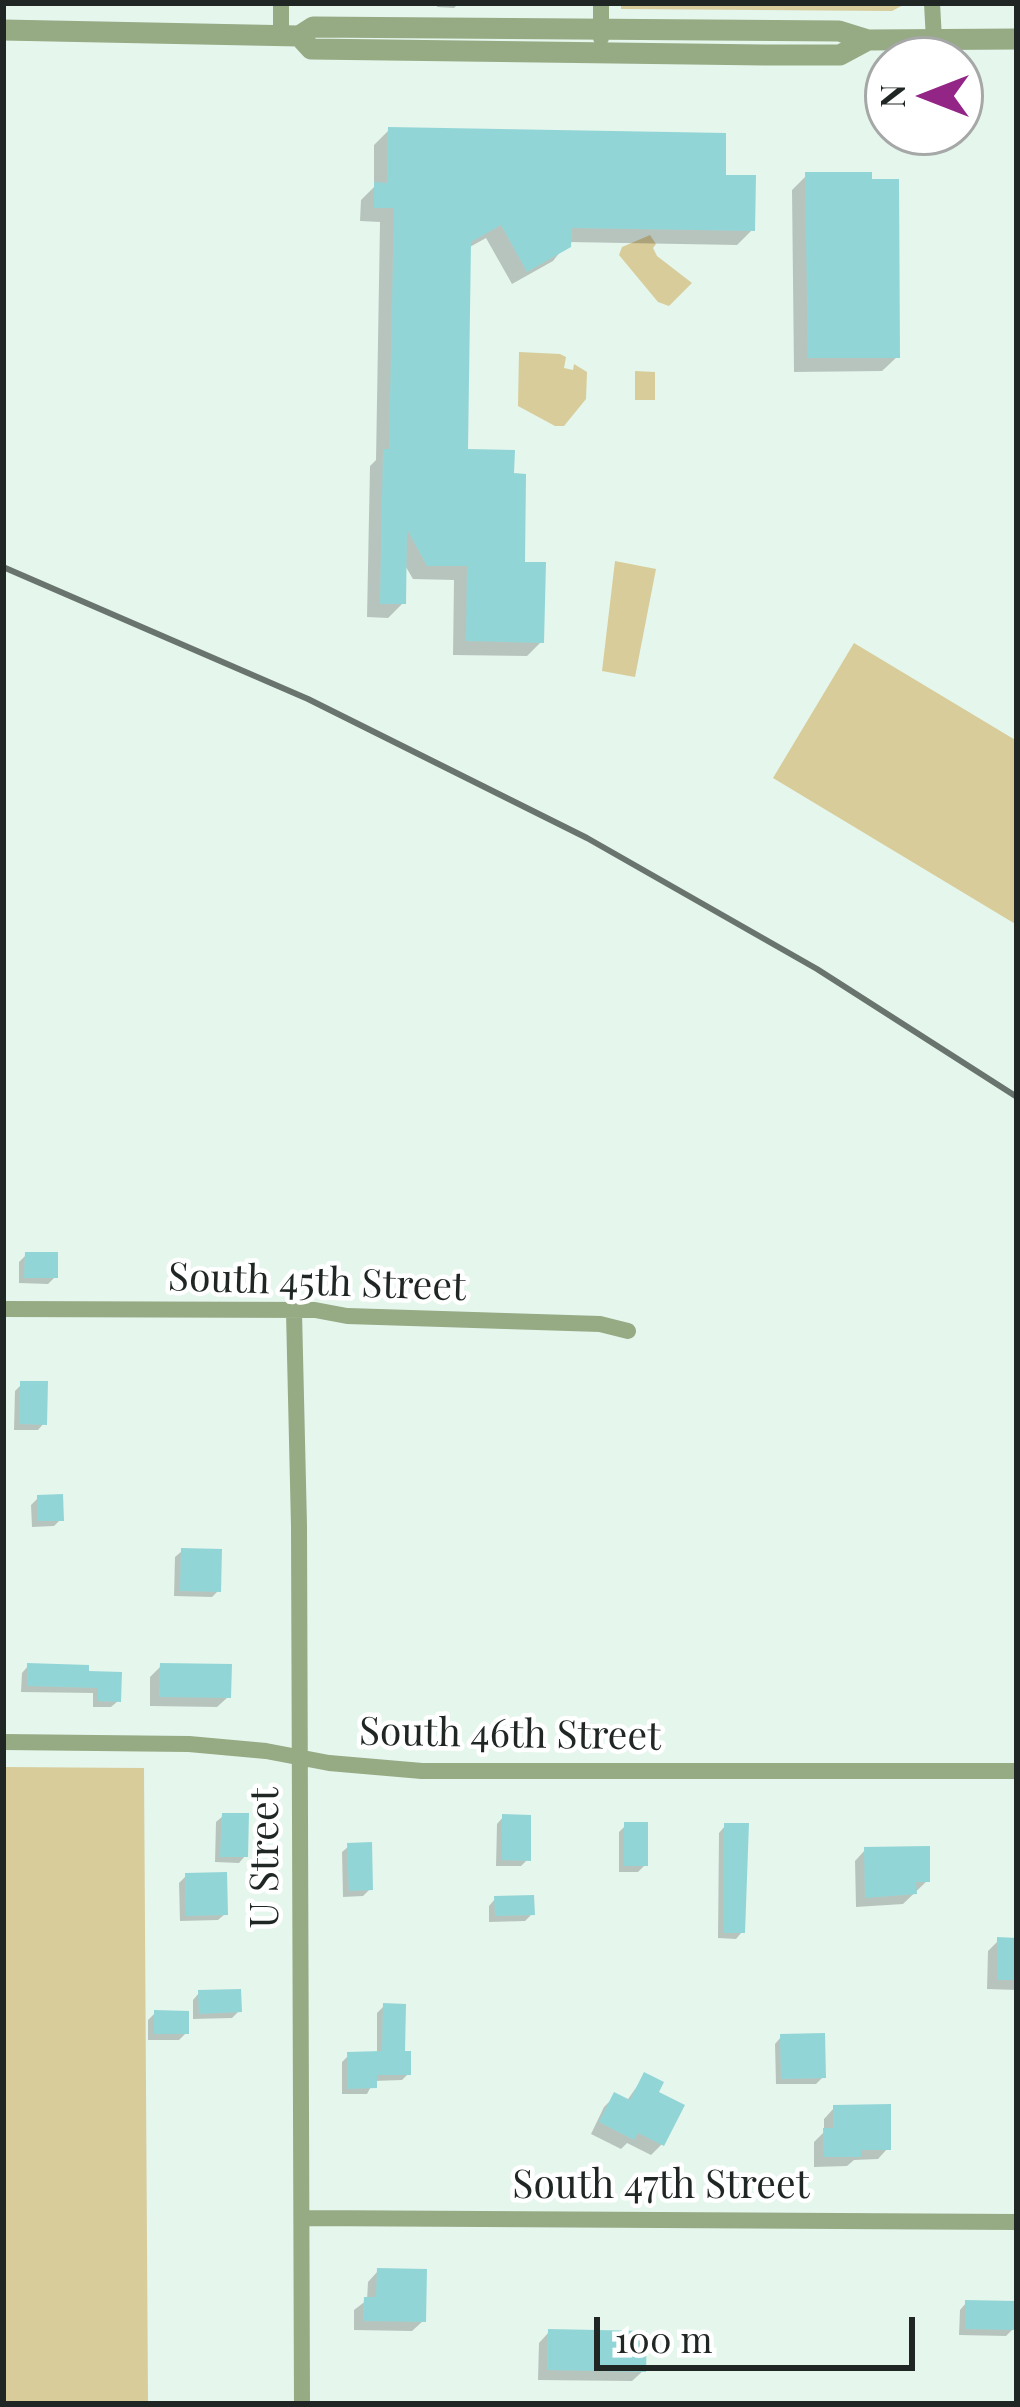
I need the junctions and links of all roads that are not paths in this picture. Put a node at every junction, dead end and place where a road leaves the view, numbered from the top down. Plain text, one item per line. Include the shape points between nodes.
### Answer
1 (280, 3) edge
2 (601, 3) edge
3 (932, 3) edge
4 (3, 30) edge
5 (290, 35) junction
6 (934, 36) edge
7 (984, 39) edge
8 (1017, 39) edge
9 (601, 42) junction
10 (864, 42) edge
11 (3, 1309) edge
12 (294, 1312) junction
13 (628, 1331) dead end
14 (3, 1742) edge
15 (299, 1757) junction
16 (1017, 1771) edge
17 (304, 2218) junction
18 (1017, 2222) edge
19 (302, 2404) edge

1 - 5 street
2 - 9 street
3 - 6 street
4 - 5 street
5 - 9 street via 311,50
7 - 8 street
9 - 10 street via 840,55
11 - 12 street, South 45th Street
12 - 13 street, South 45th Street
12 - 15 street, U Street
14 - 15 street, South 46th Street via 189,1744
15 - 16 street, South 46th Street via 422,1771
15 - 17 street, U Street
17 - 18 street, South 47th Street
17 - 19 street, U Street

